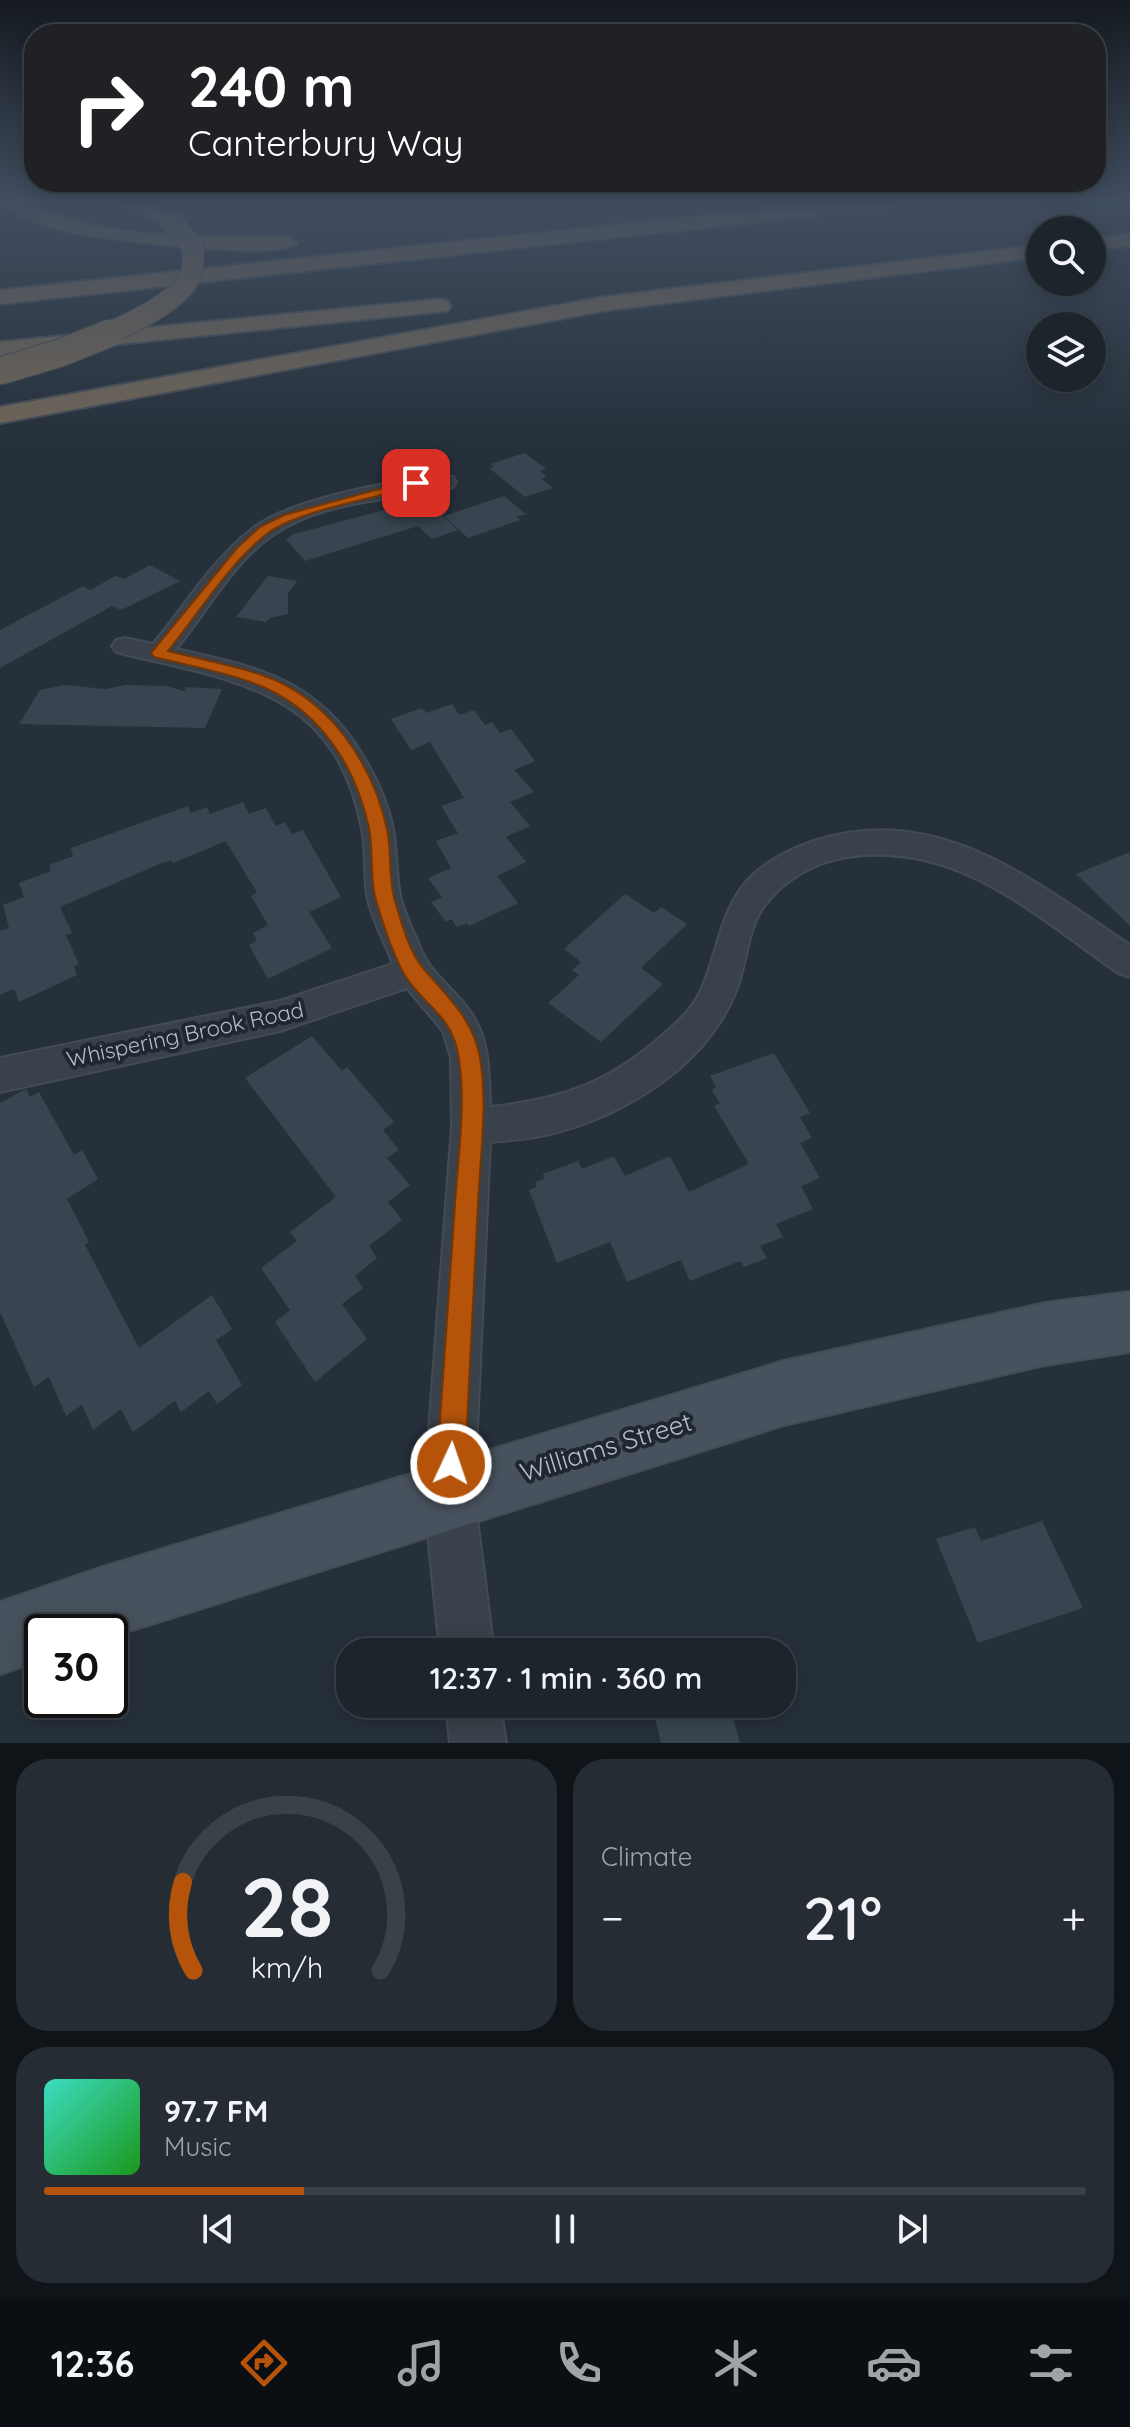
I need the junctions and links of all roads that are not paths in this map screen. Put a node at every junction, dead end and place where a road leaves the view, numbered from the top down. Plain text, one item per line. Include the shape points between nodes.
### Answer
1 (128, 283) edge
2 (184, 283) edge
3 (679, 283) edge
4 (767, 283) edge
5 (0, 297) edge
6 (504, 300) dead end
7 (457, 304) dead end
8 (0, 349) edge
9 (0, 371) edge
10 (0, 415) edge
11 (445, 482) dead end
12 (1130, 963) edge
13 (413, 971) junction
14 (0, 1075) edge
15 (471, 1127) junction
16 (1130, 1322) edge
17 (449, 1495) junction
18 (0, 1638) edge
19 (465, 1638) edge
20 (475, 1718) edge
21 (478, 1743) edge

1 - 5 highway
2 - 9 highway, bridge via 146,315 92,342
3 - 6 highway
4 - 10 highway via 603,304
7 - 8 highway
11 - 13 street via 416,483 289,517 264,530 142,650 258,679 313,710 337,736 372,807 384,898
12 - 15 street via 984,866 901,843 864,842 816,850 768,879 751,898 724,983 702,1020 655,1065 606,1098 548,1117
13 - 14 street, Whispering Brook Road via 281,1016
13 - 15 street via 459,1024 470,1058
15 - 17 street
16 - 17 street, Williams Street via 1045,1334 784,1393
17 - 18 street, Williams Street
17 - 19 street
20 - 21 street

